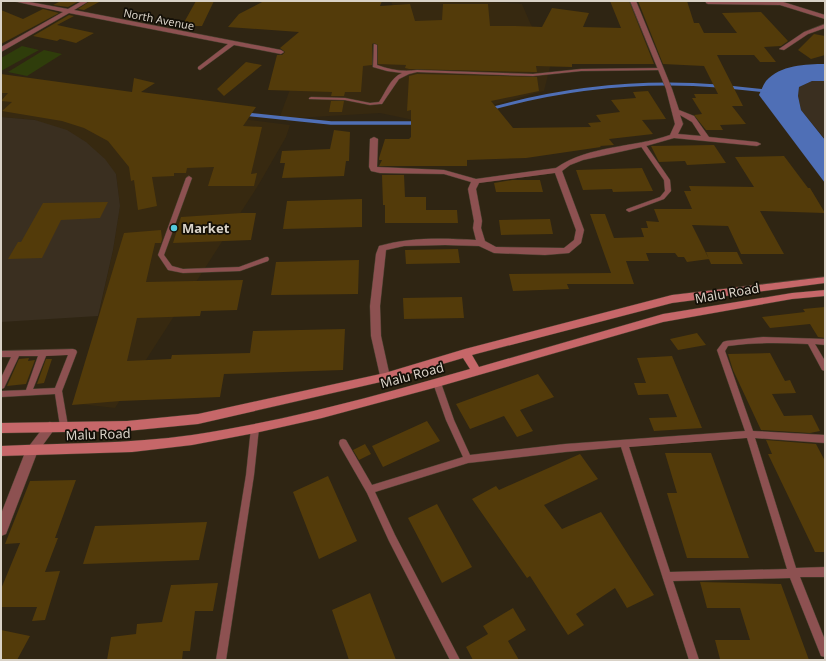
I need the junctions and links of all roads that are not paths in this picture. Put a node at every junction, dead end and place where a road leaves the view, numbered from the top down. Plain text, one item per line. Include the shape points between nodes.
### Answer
1 (16, 1) edge
2 (86, 1) edge
3 (633, 1) edge
4 (708, 2) dead end
5 (66, 12) junction
6 (825, 17) edge
7 (825, 26) edge
8 (234, 43) junction
9 (375, 45) dead end
10 (782, 49) dead end
11 (1, 50) edge
12 (281, 52) dead end
13 (200, 68) dead end
14 (661, 70) junction
15 (404, 72) junction
16 (310, 98) dead end
17 (676, 112) junction
18 (673, 136) junction
19 (374, 139) dead end
20 (706, 139) junction
21 (757, 144) dead end
22 (643, 145) junction
23 (558, 170) junction
24 (189, 178) dead end
25 (476, 181) junction
26 (629, 210) dead end
27 (481, 243) junction
28 (266, 259) dead end
29 (825, 280) edge
30 (825, 293) edge
31 (810, 342) junction
32 (825, 342) edge
33 (43, 353) junction
34 (465, 353) junction
35 (1, 354) edge
36 (16, 354) junction
37 (825, 368) edge
38 (477, 372) junction
39 (385, 377) junction
40 (437, 384) junction
41 (1, 386) edge
42 (58, 392) junction
43 (28, 393) junction
44 (1, 394) edge
45 (64, 426) junction
46 (50, 427) junction
47 (1, 428) edge
48 (255, 428) junction
49 (750, 434) junction
50 (825, 439) edge
51 (344, 443) dead end
52 (624, 443) junction
53 (1, 450) edge
54 (32, 450) junction
55 (468, 459) junction
56 (370, 490) junction
57 (1, 530) edge
58 (825, 572) edge
59 (793, 573) junction
60 (667, 577) junction
61 (825, 652) edge
62 (222, 660) edge
63 (454, 660) edge
64 (694, 660) edge

1 - 5 street, North Avenue
2 - 5 street
3 - 14 street
4 - 6 street via 780,3
5 - 8 street, North Avenue
5 - 11 street
7 - 10 street via 806,33
8 - 12 street, North Avenue
8 - 13 street
9 - 15 lane via 375,66
14 - 15 lane via 595,70 533,75
14 - 17 street
15 - 16 lane via 392,83 386,97 380,103
17 - 18 street via 679,124
17 - 20 street via 691,116
18 - 20 street
18 - 22 street via 660,142
19 - 25 street via 374,169 444,172
20 - 21 street
22 - 23 street via 579,159 565,164
22 - 26 lane via 667,180 668,191 662,198
23 - 25 street
23 - 27 street via 580,230 578,242 566,251 545,252 494,250
24 - 28 lane via 161,255 170,268 183,271 225,271 240,269
25 - 27 street via 472,189
27 - 39 street via 404,243 382,248 375,306 376,336
29 - 34 main road, Malu Road via 672,299
30 - 38 main road, Malu Road via 792,296 663,318
31 - 32 lane
31 - 37 lane
31 - 49 lane via 774,339 738,342 726,344 721,350
33 - 36 lane
33 - 42 lane via 73,352
33 - 43 lane
34 - 38 main road
34 - 39 main road, Malu Road
35 - 36 lane
36 - 41 lane
38 - 40 main road, Malu Road
39 - 45 main road, Malu Road via 198,418 127,426
40 - 48 main road, Malu Road
40 - 55 lane
42 - 43 lane
42 - 45 lane
43 - 44 lane
45 - 46 main road, Malu Road
46 - 47 main road, Malu Road
46 - 54 street
48 - 54 main road, Malu Road via 192,440 132,447
48 - 62 lane
49 - 50 lane
49 - 52 lane
49 - 59 lane
51 - 56 lane
52 - 55 lane
52 - 60 lane
53 - 54 main road, Malu Road
54 - 57 street
55 - 56 lane
56 - 63 lane
58 - 59 lane
59 - 60 lane
59 - 61 lane
60 - 64 lane

